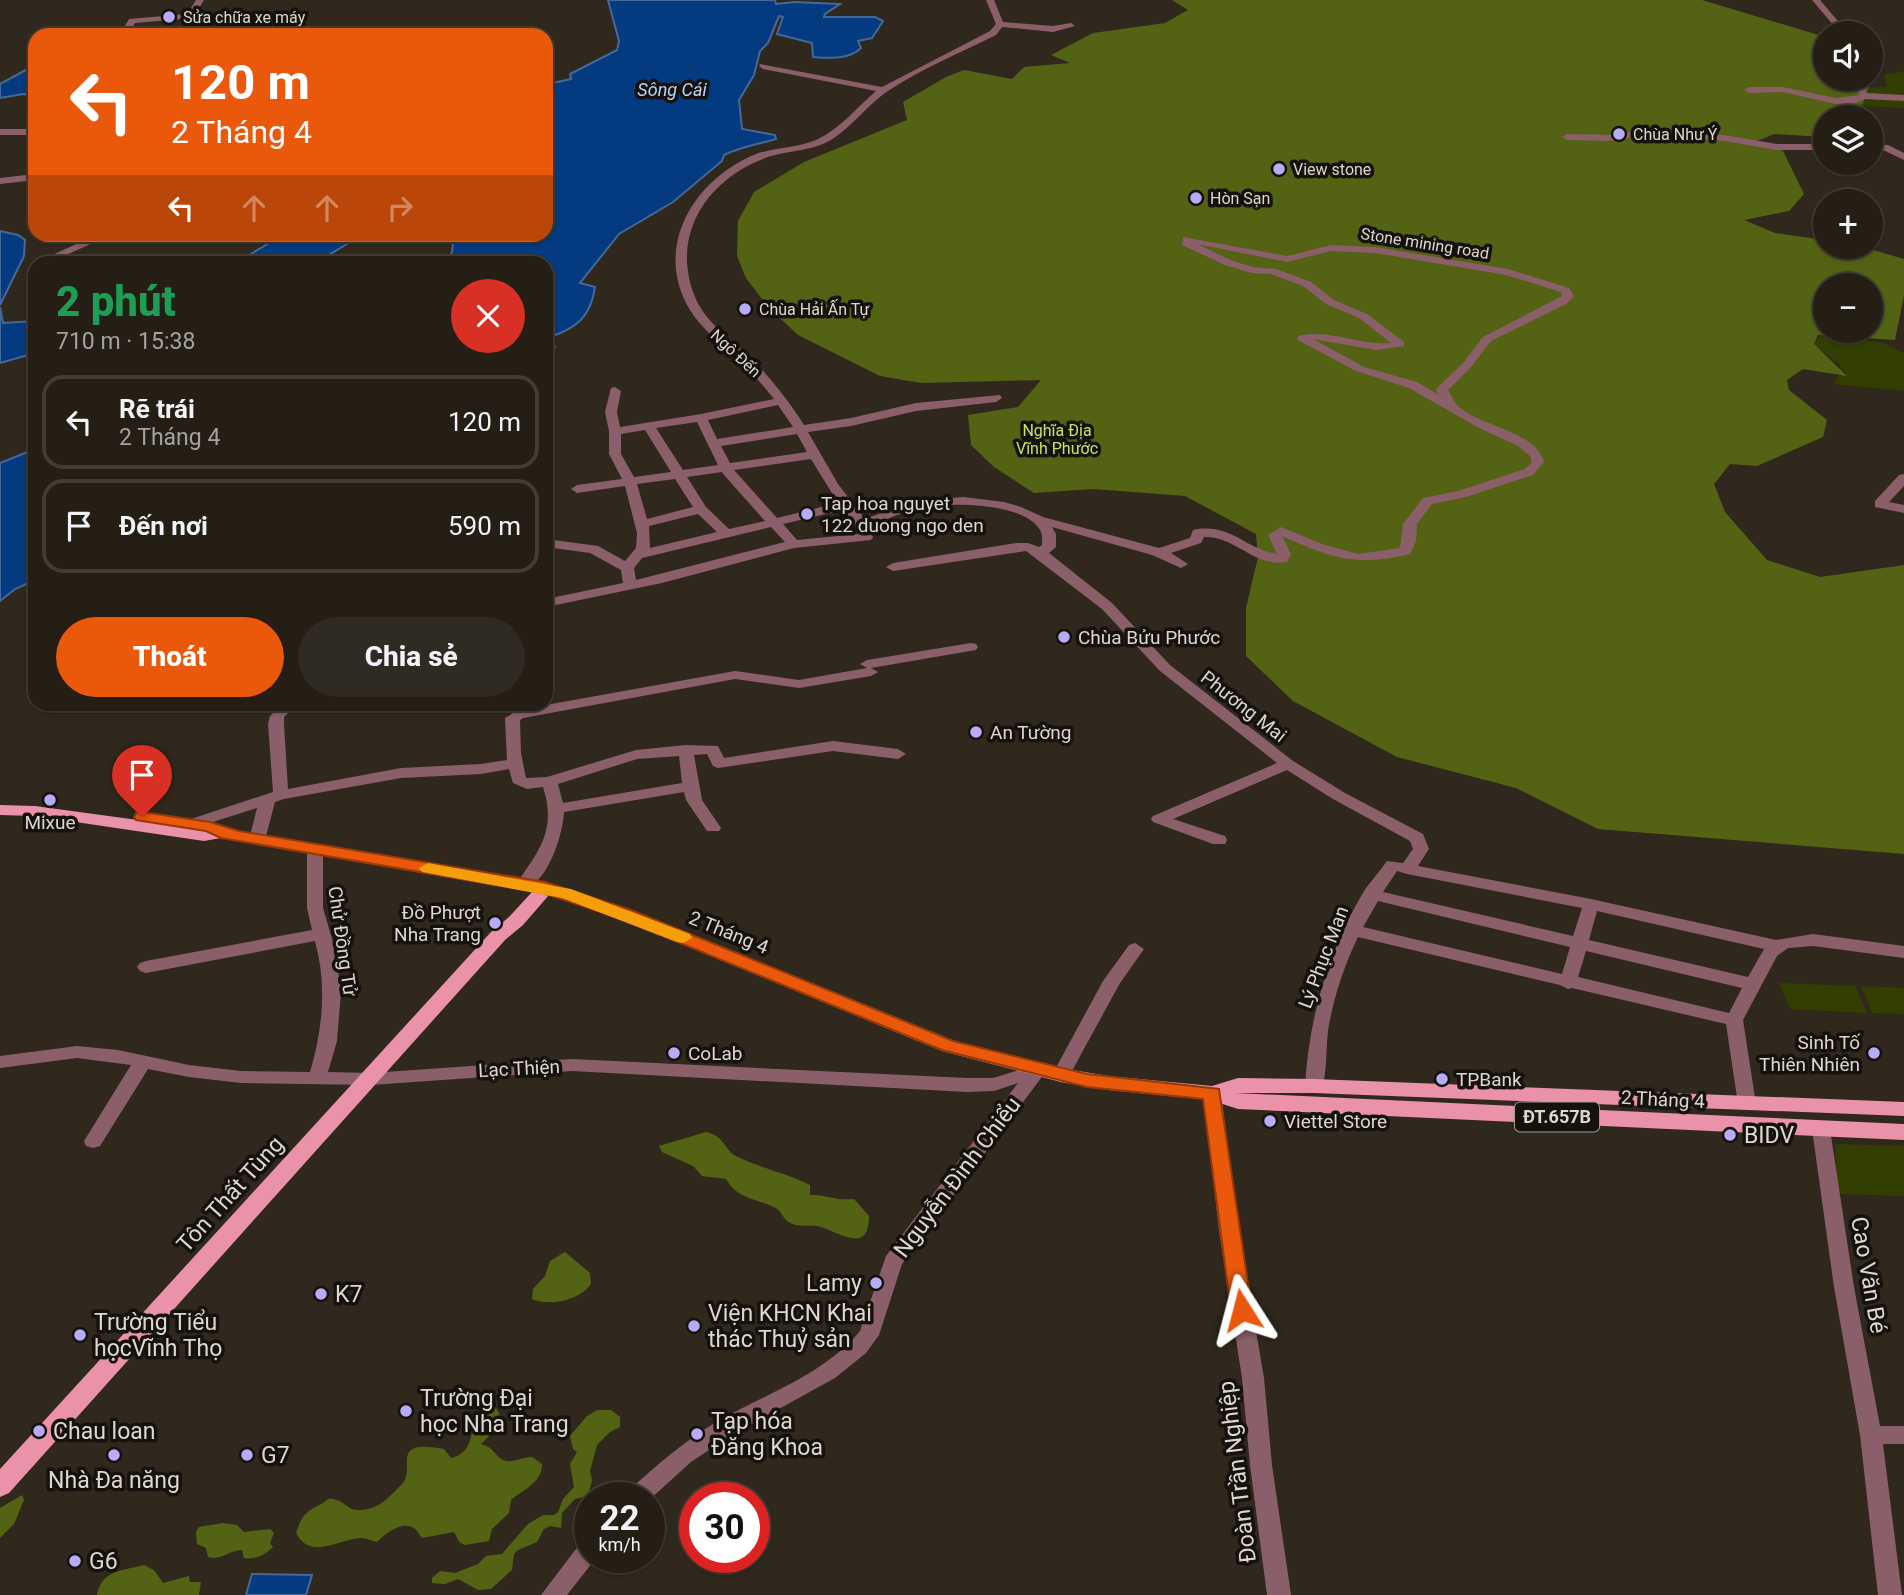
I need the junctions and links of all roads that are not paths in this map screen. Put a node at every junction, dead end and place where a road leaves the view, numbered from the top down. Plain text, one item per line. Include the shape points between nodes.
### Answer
1 (200, 0) edge
2 (990, 0) edge
3 (1816, 0) edge
4 (1834, 21) edge
5 (1000, 24) junction
6 (1070, 26) dead end
7 (127, 28) edge
8 (763, 66) dead end
9 (883, 90) junction
10 (1749, 90) dead end
11 (1861, 91) edge
12 (1864, 96) junction
13 (1904, 98) edge
14 (0, 132) edge
15 (28, 132) edge
16 (1567, 137) dead end
17 (1813, 147) edge
18 (1883, 147) edge
19 (1904, 157) edge
20 (28, 178) edge
21 (0, 181) edge
22 (89, 242) edge
23 (55, 256) edge
24 (615, 391) dead end
25 (996, 398) dead end
26 (782, 401) junction
27 (1452, 406) junction
28 (701, 418) junction
29 (649, 427) junction
30 (803, 430) junction
31 (615, 431) junction
32 (713, 443) junction
33 (815, 455) junction
34 (725, 468) junction
35 (678, 474) junction
36 (1904, 478) edge
37 (629, 481) junction
38 (577, 489) dead end
39 (846, 505) junction
40 (701, 509) junction
41 (1904, 509) edge
42 (1041, 521) junction
43 (775, 523) junction
44 (641, 524) junction
45 (863, 525) junction
46 (727, 535) junction
47 (553, 544) edge
48 (794, 544) junction
49 (1161, 552) junction
50 (1040, 553) junction
51 (639, 555) junction
52 (1181, 564) dead end
53 (893, 567) dead end
54 (627, 568) junction
55 (630, 586) junction
56 (553, 602) edge
57 (971, 647) dead end
58 (553, 707) edge
59 (282, 711) edge
60 (528, 711) edge
61 (686, 750) junction
62 (898, 754) dead end
63 (516, 763) junction
64 (1288, 764) junction
65 (549, 782) junction
66 (690, 786) junction
67 (274, 798) junction
68 (0, 800) edge
69 (556, 809) junction
70 (0, 810) edge
71 (191, 824) junction
72 (713, 828) dead end
73 (221, 833) junction
74 (257, 839) junction
75 (1219, 840) dead end
76 (314, 849) junction
77 (1407, 869) junction
78 (535, 886) junction
79 (1371, 894) junction
80 (1591, 904) junction
81 (1353, 930) junction
82 (321, 934) junction
83 (1580, 943) junction
84 (1777, 946) junction
85 (1135, 949) dead end
86 (1904, 952) edge
87 (146, 967) dead end
88 (1568, 983) junction
89 (1751, 984) junction
90 (1734, 1020) junction
91 (143, 1061) junction
92 (0, 1062) edge
93 (1038, 1070) junction
94 (1061, 1075) junction
95 (317, 1078) junction
96 (370, 1079) junction
97 (1314, 1086) junction
98 (1212, 1093) junction
99 (1747, 1104) junction
100 (1904, 1109) edge
101 (1821, 1129) junction
102 (1904, 1132) edge
103 (93, 1141) dead end
104 (1904, 1434) edge
105 (1871, 1435) junction
106 (653, 1482) edge
107 (0, 1486) edge
108 (574, 1568) edge
109 (553, 1595) edge
110 (1279, 1595) edge
111 (1890, 1595) edge

1 - 7 street via 190,16 132,21
2 - 5 street
3 - 4 street
5 - 6 street
5 - 9 street, Ngô Đến via 993,33
8 - 9 street
9 - 26 street, Ngô Đến via 828,137 800,150 757,157 734,172 706,196 686,225 684,279 695,310
10 - 12 street via 1788,90 1839,100
11 - 12 street
12 - 13 street
14 - 15 street
16 - 17 street via 1663,133
18 - 19 street
20 - 21 street
22 - 23 street
24 - 31 street via 611,412
25 - 30 street via 916,407
26 - 28 street
26 - 30 street, Ngô Đến
27 - 27 street, Stone mining road via 1413,385 1347,363 1302,338 1400,344 1363,316 1329,302 1307,284 1223,261 1186,240 1287,259 1331,248 1375,250 1508,272 1565,290 1568,296 1562,302 1479,347 1442,390
27 - 49 street, Stone mining road via 1522,443 1538,462 1530,472 1428,501 1410,524 1405,551 1358,558 1281,531 1275,535 1284,554 1280,559 1269,558 1222,533 1198,533 1196,540
28 - 29 street
28 - 32 street
29 - 31 street
29 - 35 street
30 - 32 street
30 - 33 street, Ngô Đến
31 - 37 street via 615,454
32 - 34 street
33 - 34 street
33 - 39 street, Ngô Đến
34 - 35 street
34 - 43 street
35 - 37 street
35 - 40 street
36 - 41 street via 1880,504
37 - 38 street
37 - 44 street
39 - 43 street
39 - 45 street, Ngô Đến
40 - 44 street
40 - 46 street
42 - 45 street via 1009,507 942,501 913,506
42 - 49 street
42 - 50 street via 1050,541
43 - 46 street
43 - 48 street
44 - 51 street via 644,533
45 - 48 street via 866,537
46 - 51 street
47 - 54 street via 593,549
48 - 55 street
49 - 52 street
50 - 53 street via 1016,547
50 - 64 street, Phương Mai via 1107,606 1166,668
51 - 54 street
54 - 55 street
55 - 56 street
57 - 58 street via 799,684 735,675
59 - 67 street via 276,724
60 - 63 street via 512,718
61 - 62 street via 713,749 718,763 833,747
61 - 65 street via 636,755
61 - 66 street
63 - 65 street via 519,779
63 - 67 street via 401,773
64 - 75 street via 1159,819
64 - 77 street, Phương Mai via 1417,838 1421,849
65 - 69 street
66 - 69 street
66 - 72 street
67 - 71 street
67 - 74 street
68 - 71 main road, 2 Tháng 4 / ĐT.657B
69 - 78 street via 547,857
70 - 73 main road, 2 Tháng 4 / ĐT.657B via 204,835
71 - 73 main road, 2 Tháng 4 / ĐT.657B
73 - 74 main road, 2 Tháng 4 / ĐT.657B
74 - 76 main road, 2 Tháng 4 / ĐT.657B
76 - 78 main road, 2 Tháng 4 / ĐT.657B
76 - 82 street, Chử Đồng Tử via 315,908
77 - 79 street, Lý Phục Man via 1393,865
77 - 80 street
78 - 93 main road, 2 Tháng 4 / ĐT.657B via 625,914 948,1046
78 - 96 main road, Tôn Thất Tùng via 516,921
79 - 81 street, Lý Phục Man
79 - 83 street
80 - 83 street
80 - 84 street
81 - 88 street
81 - 97 street, Lý Phục Man via 1320,1024 1314,1049
82 - 87 street
82 - 95 street, Chử Đồng Tử via 332,992 328,1041
83 - 88 street
83 - 89 street
84 - 86 street via 1813,940
84 - 89 street
85 - 94 street via 1112,981
88 - 90 street
89 - 90 street
90 - 99 street
91 - 92 street, Lạc Thiện via 77,1052
91 - 95 street, Lạc Thiện via 218,1075
91 - 103 street
93 - 94 main road, 2 Tháng 4 / ĐT.657B
93 - 96 street, Lạc Thiện via 980,1085 572,1065
93 - 106 street, Nguyễn Đình Chiểu via 893,1261 869,1335 859,1347 828,1372 683,1455
94 - 98 main road, 2 Tháng 4 / ĐT.657B
95 - 96 street, Lạc Thiện
96 - 107 main road, Tôn Thất Tùng
97 - 98 main road, 2 Tháng 4 / ĐT.657B via 1238,1085
97 - 99 main road, 2 Tháng 4 / ĐT.657B
98 - 101 main road, 2 Tháng 4 / ĐT.657B via 1238,1102
98 - 110 street, Đoàn Trần Nghiệp
99 - 100 main road, 2 Tháng 4 / ĐT.657B
101 - 102 main road, 2 Tháng 4 / ĐT.657B
101 - 105 street, Cao Văn Bé
104 - 105 street
105 - 111 street, Cao Văn Bé
108 - 109 street

